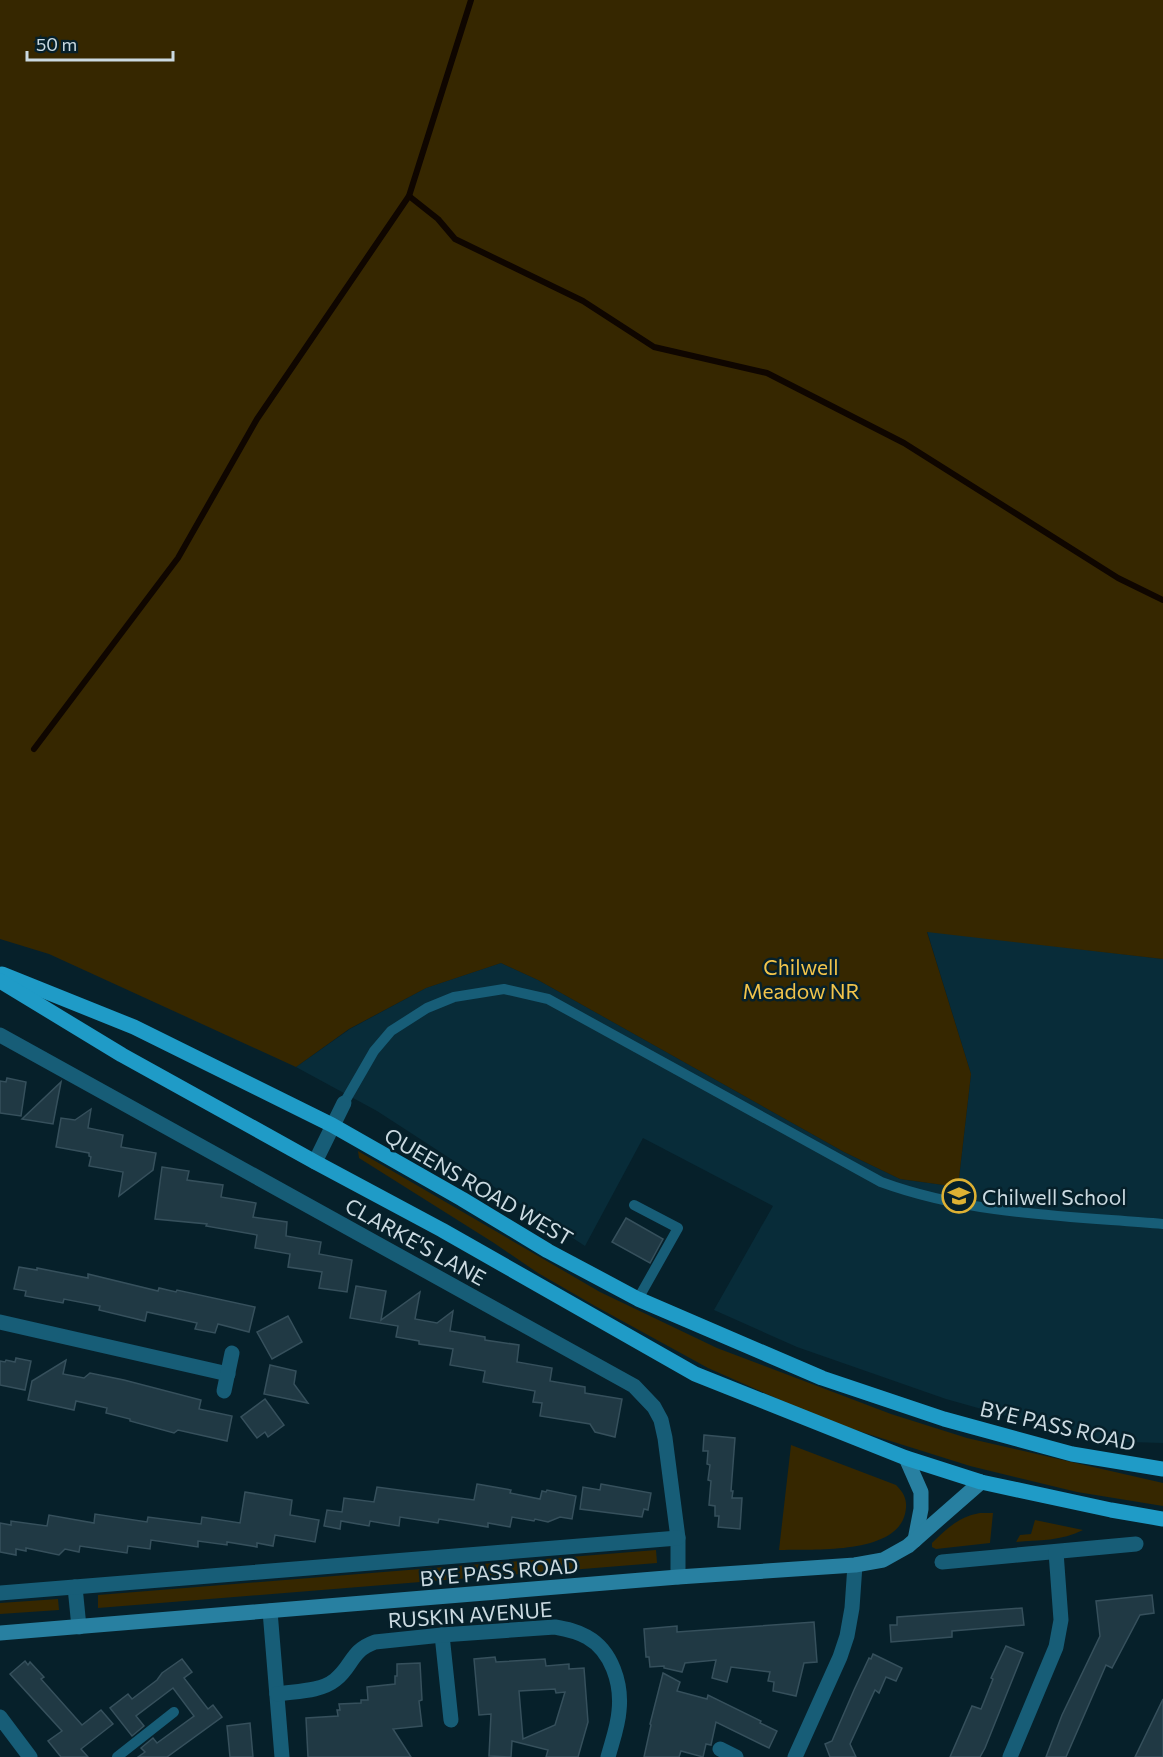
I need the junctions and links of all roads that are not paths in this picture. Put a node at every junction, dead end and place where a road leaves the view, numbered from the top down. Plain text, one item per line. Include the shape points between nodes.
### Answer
1 (0, 973) edge
2 (0, 981) edge
3 (0, 1035) edge
4 (344, 1103) joint
5 (332, 1125) junction
6 (315, 1162) junction
7 (634, 1206) dead end
8 (1163, 1224) edge
9 (638, 1299) junction
10 (0, 1322) edge
11 (232, 1353) dead end
12 (228, 1374) junction
13 (224, 1391) dead end
14 (944, 1419) joint
15 (906, 1458) junction
16 (1163, 1469) edge
17 (981, 1482) junction
18 (1163, 1519) edge
19 (678, 1538) junction
20 (915, 1540) junction
21 (1136, 1544) dead end
22 (1056, 1552) junction
23 (942, 1563) dead end
24 (855, 1565) junction
25 (678, 1577) junction
26 (75, 1587) junction
27 (0, 1593) edge
28 (270, 1611) junction
29 (79, 1627) junction
30 (0, 1633) edge
31 (442, 1635) junction
32 (277, 1694) junction
33 (174, 1713) dead end
34 (0, 1717) edge
35 (451, 1720) dead end
36 (720, 1749) dead end
37 (30, 1757) edge
38 (117, 1757) edge
39 (282, 1757) edge
40 (608, 1757) edge
41 (736, 1757) edge
42 (795, 1757) edge
43 (1010, 1757) edge

1 - 5 main road, QUEENS ROAD WEST via 134,1027
2 - 6 main road via 122,1055
3 - 19 street, CLARKE'S LANE via 634,1386 661,1420
4 - 5 street
4 - 8 lane via 374,1051 391,1031 427,1008 454,997 504,989 548,999 881,1182 909,1192 1033,1213
5 - 6 street
5 - 9 main road, QUEENS ROAD WEST
6 - 15 main road via 695,1374
7 - 9 lane via 678,1228
9 - 14 main road, QUEENS ROAD WEST via 822,1378
10 - 12 street
11 - 12 street
12 - 13 street
14 - 16 main road, BYE PASS ROAD via 1072,1454
15 - 17 main road
15 - 20 main road via 921,1492
17 - 18 main road
17 - 20 main road, BYE PASS ROAD
19 - 25 street, CLARKE'S LANE
19 - 26 street, BYE PASS ROAD
20 - 24 main road, BYE PASS ROAD via 883,1560
21 - 22 street
22 - 23 street
22 - 43 street via 1061,1620 1056,1647
24 - 25 main road, BYE PASS ROAD
24 - 42 street via 847,1636
25 - 28 main road, BYE PASS ROAD
26 - 27 street, BYE PASS ROAD
26 - 29 street
28 - 29 main road, BYE PASS ROAD
28 - 32 street
29 - 30 main road, BYE PASS ROAD
31 - 32 street, RUSKIN AVENUE via 375,1642 353,1656 342,1674 330,1683
31 - 35 street
31 - 40 street, RUSKIN AVENUE via 555,1627 593,1641 609,1659 618,1686 619,1713
32 - 39 street
33 - 38 lane
34 - 37 street
36 - 41 street

